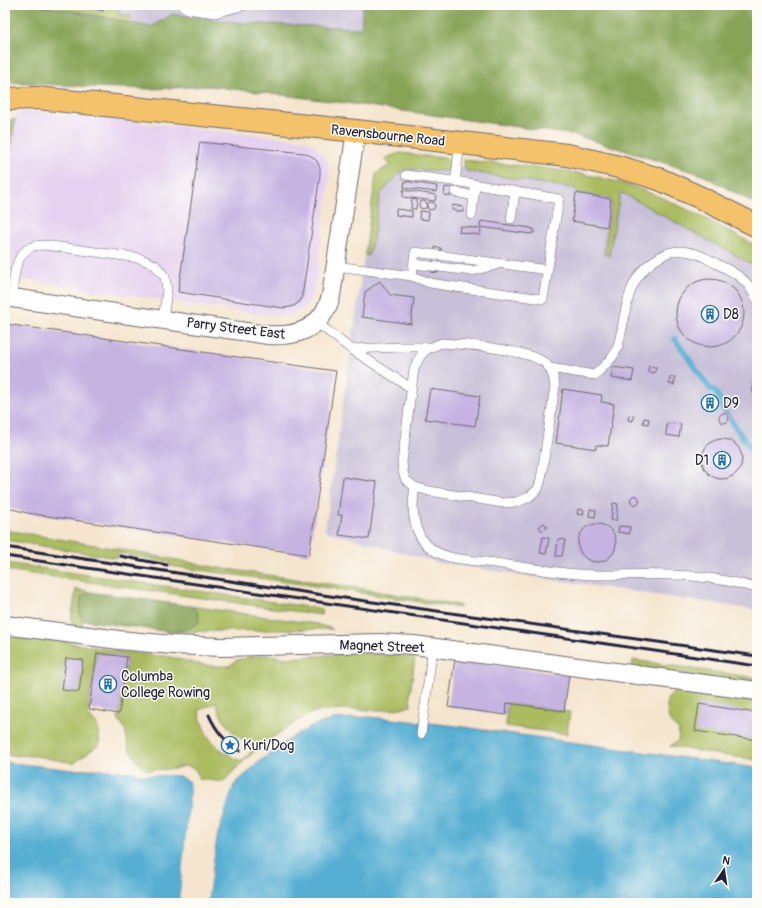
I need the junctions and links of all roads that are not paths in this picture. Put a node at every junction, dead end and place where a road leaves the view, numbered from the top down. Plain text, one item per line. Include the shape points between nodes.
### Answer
1 (182, 5) edge
2 (246, 5) edge
3 (5, 99) edge
4 (356, 131) junction
5 (460, 143) junction
6 (406, 175) dead end
7 (455, 182) junction
8 (475, 185) junction
9 (455, 192) dead end
10 (515, 192) junction
11 (474, 196) junction
12 (472, 215) dead end
13 (511, 219) dead end
14 (757, 226) edge
15 (336, 266) junction
16 (548, 270) junction
17 (412, 276) junction
18 (8, 297) edge
19 (757, 299) edge
20 (163, 319) junction
21 (316, 322) junction
22 (429, 347) junction
23 (351, 349) junction
24 (549, 368) junction
25 (412, 388) junction
26 (415, 487) junction
27 (757, 588) edge
28 (5, 625) edge
29 (433, 648) junction
30 (757, 691) edge
31 (421, 734) dead end

1 - 2 lane via 188,9 215,13
3 - 4 highway, Ravensbourne Road via 37,98
4 - 5 highway, Ravensbourne Road
4 - 15 street, Parry Street East
5 - 7 lane
5 - 14 highway, Ravensbourne Road via 567,155 659,178
6 - 7 lane
7 - 8 lane
8 - 10 lane
8 - 11 lane
9 - 11 lane
10 - 13 lane
10 - 16 lane via 559,200
11 - 12 lane
15 - 17 lane
15 - 21 street, Parry Street East via 329,305
16 - 17 lane via 415,252
16 - 17 lane via 543,299 430,283
18 - 20 street, Parry Street East
18 - 20 lane via 15,268 21,256 32,247 45,245 139,258 155,265 165,276 167,290
19 - 24 lane via 739,277 702,256 677,250 665,254 638,276 628,297 615,353 595,375
20 - 21 street, Parry Street East via 282,336 310,328
21 - 23 lane
22 - 23 lane
22 - 24 lane via 442,343 518,352 534,356 546,363
22 - 25 lane via 419,356
23 - 25 lane
24 - 26 lane via 553,373 555,386 541,478 538,489 529,497 517,502 503,503
25 - 26 lane via 402,472 406,480
26 - 27 lane via 412,503 414,521 421,538 432,550 447,556 593,575 691,576 728,580
28 - 29 street, Magnet Street via 173,645 222,647 380,643
29 - 30 street, Magnet Street
29 - 31 lane

